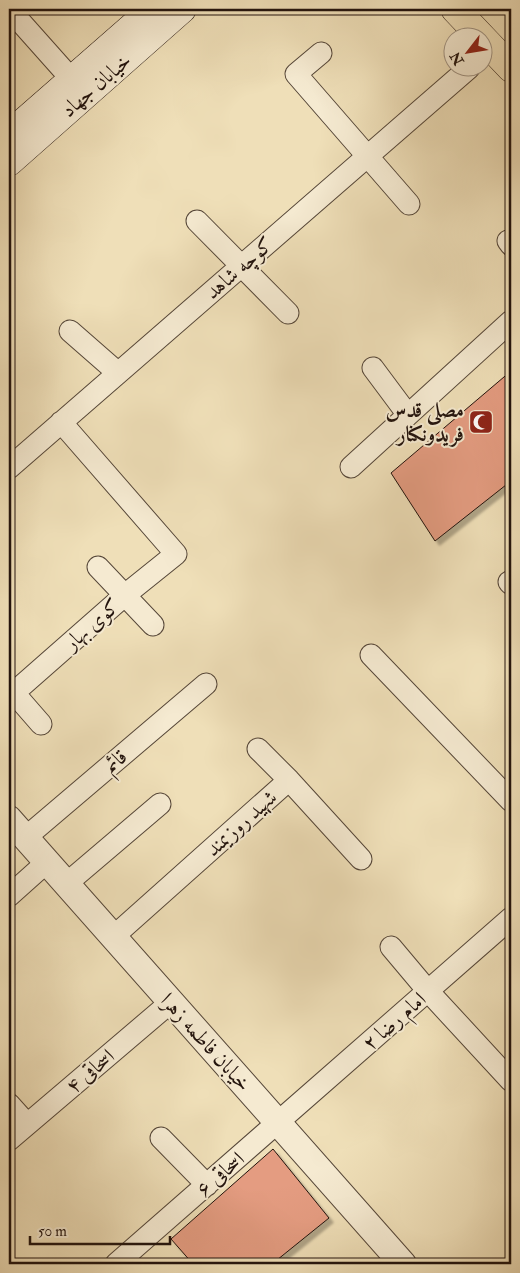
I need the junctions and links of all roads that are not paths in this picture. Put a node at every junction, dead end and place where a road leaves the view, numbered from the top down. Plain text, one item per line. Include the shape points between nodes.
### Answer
1 (9, 9) edge
2 (152, 9) edge
3 (182, 9) edge
4 (455, 9) edge
5 (469, 28) edge
6 (321, 53) dead end
7 (492, 55) edge
8 (511, 68) edge
9 (457, 78) edge
10 (78, 87) junction
11 (9, 135) edge
12 (367, 156) junction
13 (9, 162) edge
14 (409, 204) dead end
15 (197, 221) dead end
16 (241, 266) junction
17 (288, 312) dead end
18 (511, 321) edge
19 (70, 331) dead end
20 (373, 368) dead end
21 (118, 373) junction
22 (408, 415) junction
23 (61, 422) junction
24 (351, 467) dead end
25 (9, 468) edge
26 (98, 567) dead end
27 (125, 595) junction
28 (153, 625) dead end
29 (371, 655) dead end
30 (206, 684) dead end
31 (11, 695) edge
32 (41, 724) dead end
33 (258, 749) dead end
34 (289, 780) junction
35 (511, 801) edge
36 (160, 804) dead end
37 (17, 828) edge
38 (361, 859) dead end
39 (46, 862) junction
40 (66, 884) junction
41 (9, 896) edge
42 (511, 918) edge
43 (113, 937) junction
44 (391, 947) dead end
45 (428, 991) junction
46 (171, 1002) junction
47 (511, 1081) edge
48 (9, 1104) edge
49 (278, 1123) junction
50 (27, 1124) junction
51 (160, 1138) dead end
52 (9, 1140) edge
53 (206, 1185) junction
54 (399, 1263) edge
55 (116, 1264) edge

1 - 10 street
2 - 10 main road, خیابان جهاد
3 - 10 main road, خیابان جهاد
4 - 5 main road
6 - 12 street via 296,74
7 - 8 main road
9 - 12 street, کوچه شاهد
10 - 11 main road, خیابان جهاد
10 - 13 main road, خیابان جهاد
12 - 14 street
12 - 16 street, کوچه شاهد
15 - 16 street
16 - 17 street
16 - 21 street, کوچه شاهد
18 - 22 street
19 - 21 street
20 - 22 street
21 - 23 street, کوچه شاهد
22 - 24 street
23 - 25 street, کوچه شاهد
23 - 27 street, کوی بهار via 176,554
26 - 27 street
27 - 28 street
27 - 31 street, کوی بهار
29 - 35 street
30 - 37 street, قائم
31 - 32 street
33 - 34 street
34 - 38 street, شهید روزیمند
34 - 43 street, شهید روزیمند
36 - 40 street
37 - 39 street, خیابان فاطمه زهرا
39 - 40 street, خیابان فاطمه زهرا
39 - 41 street
40 - 43 street, خیابان فاطمه زهرا
42 - 45 street, امام رضا ۲
43 - 46 street, خیابان فاطمه زهرا
44 - 45 street
45 - 47 street
45 - 49 street, امام رضا ۲
46 - 49 street, خیابان فاطمه زهرا
46 - 50 street, اسحاقی ۴
48 - 50 street
49 - 53 street, اسحاقی ۶
49 - 54 street, خیابان فاطمه زهرا
50 - 52 street, اسحاقی ۴
51 - 53 street
53 - 55 street, اسحاقی ۶

